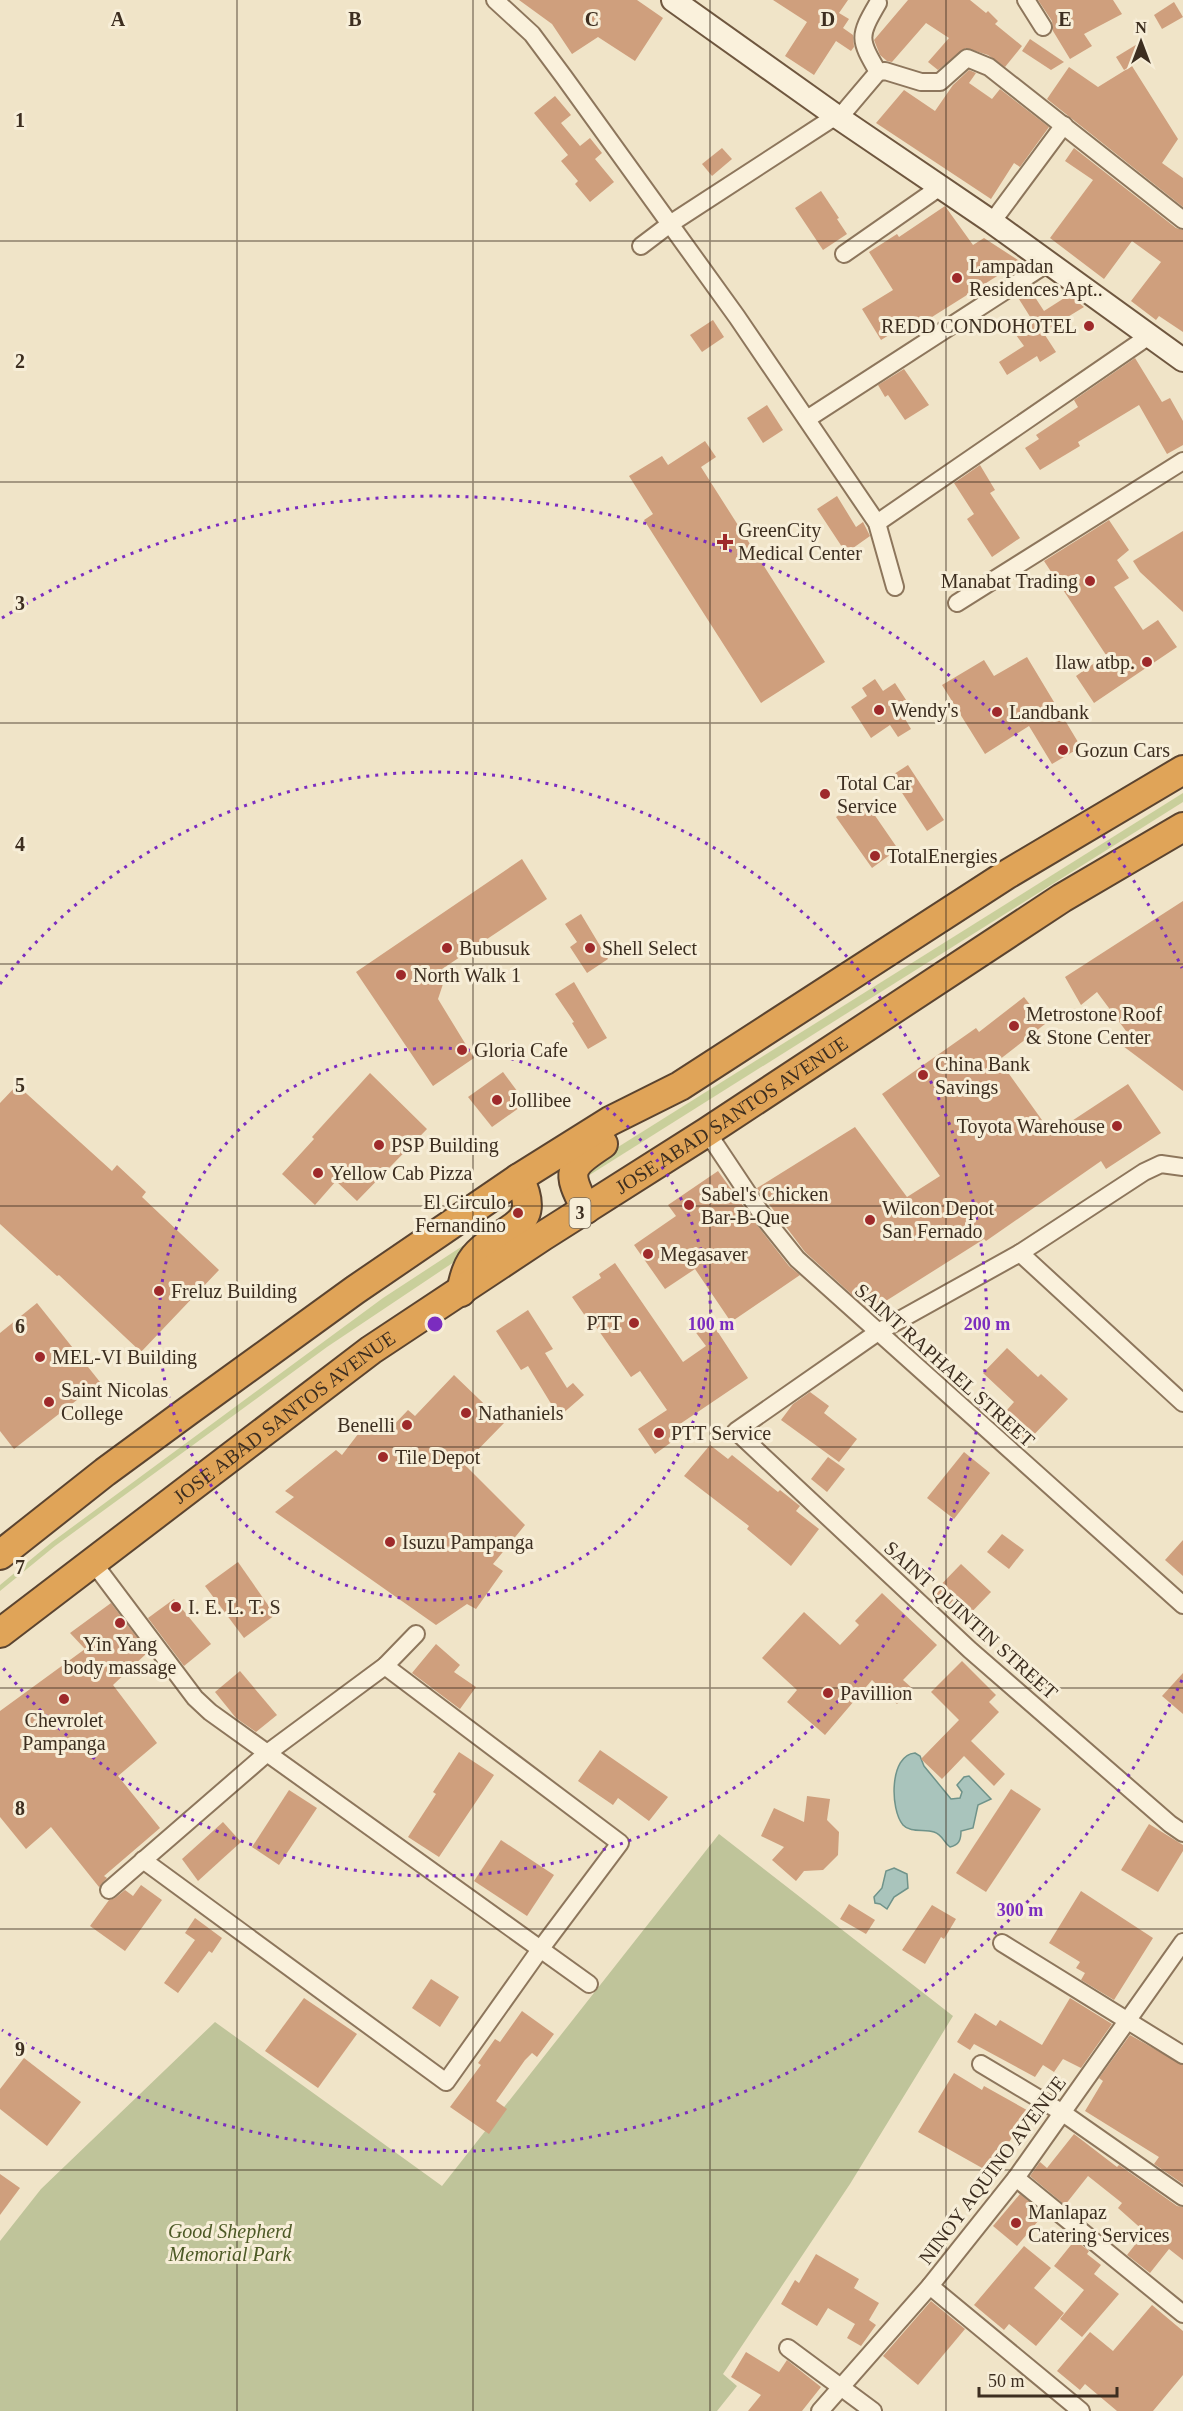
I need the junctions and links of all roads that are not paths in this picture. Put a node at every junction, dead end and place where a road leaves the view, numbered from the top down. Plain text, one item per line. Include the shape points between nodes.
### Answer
1 (495, 0) edge
2 (673, 0) edge
3 (1026, 0) edge
4 (878, 3) dead end
5 (1042, 27) dead end
6 (878, 72) junction
7 (838, 117) junction
8 (1064, 125) junction
9 (940, 187) junction
10 (1183, 220) edge
11 (992, 222) junction
12 (670, 224) junction
13 (641, 246) dead end
14 (844, 254) dead end
15 (1048, 263) junction
16 (1149, 336) junction
17 (1183, 360) edge
18 (807, 419) junction
19 (1183, 461) edge
20 (877, 523) junction
21 (895, 587) dead end
22 (957, 603) dead end
23 (1183, 770) edge
24 (1183, 827) edge
25 (610, 1121) junction
26 (707, 1132) junction
27 (1183, 1167) edge
28 (519, 1178) junction
29 (586, 1209) junction
30 (1020, 1253) junction
31 (460, 1292) junction
32 (878, 1332) junction
33 (1183, 1403) edge
34 (0, 1555) edge
35 (92, 1561) junction
36 (1183, 1605) edge
37 (0, 1632) edge
38 (416, 1634) dead end
39 (385, 1666) junction
40 (266, 1754) junction
41 (1183, 1833) edge
42 (143, 1860) junction
43 (109, 1890) dead end
44 (1183, 1942) edge
45 (1002, 1944) dead end
46 (539, 1950) junction
47 (589, 1984) dead end
48 (1128, 2023) junction
49 (1183, 2055) edge
50 (981, 2064) dead end
51 (1063, 2113) junction
52 (1016, 2178) junction
53 (1183, 2198) edge
54 (930, 2286) junction
55 (1183, 2314) edge
56 (788, 2348) dead end
57 (841, 2385) junction
58 (820, 2411) edge
59 (873, 2411) edge
60 (1081, 2411) edge

1 - 12 street via 532,34
2 - 7 main road
3 - 5 street
4 - 6 street via 862,35
6 - 7 street
6 - 8 street via 921,82 940,82 967,58 989,67
7 - 9 main road
7 - 12 street
8 - 10 street
8 - 11 street
9 - 11 main road
9 - 14 street
11 - 15 main road
12 - 13 street
12 - 18 street
15 - 16 main road
15 - 18 street
16 - 17 main road
16 - 20 street
18 - 20 street
19 - 22 street
20 - 21 street
23 - 25 highway via 1006,875 680,1086
24 - 26 highway, JOSE ABAD SANTOS AVENUE / 3 via 1062,898
25 - 28 highway
25 - 29 highway via 613,1137 574,1168 574,1182
26 - 29 highway, JOSE ABAD SANTOS AVENUE / 3
26 - 32 street, SAINT RAPHAEL STREET via 796,1259
27 - 30 street via 1161,1164 1144,1172
28 - 31 highway via 528,1201 526,1214 477,1254
28 - 34 highway via 355,1290 105,1472
29 - 31 highway, JOSE ABAD SANTOS AVENUE / 3
30 - 32 street
30 - 33 street
31 - 35 highway, JOSE ABAD SANTOS AVENUE / 3 via 371,1350
32 - 36 street, SAINT RAPHAEL STREET
32 - 41 street, SAINT QUINTIN STREET via 736,1431 970,1650
35 - 37 highway, JOSE ABAD SANTOS AVENUE / 3
35 - 40 street via 195,1698
38 - 39 street
39 - 40 street
39 - 46 street via 620,1843
40 - 42 street
40 - 46 street
42 - 43 street
42 - 46 street via 446,2082
44 - 48 street, NINOY AQUINO AVENUE
45 - 48 street
46 - 47 street
48 - 49 street
48 - 51 street, NINOY AQUINO AVENUE
50 - 51 street
51 - 52 street, NINOY AQUINO AVENUE
51 - 53 street
52 - 54 street, NINOY AQUINO AVENUE
52 - 55 street
54 - 57 street, NINOY AQUINO AVENUE
54 - 60 street
56 - 57 street
57 - 58 street, NINOY AQUINO AVENUE
57 - 59 street

